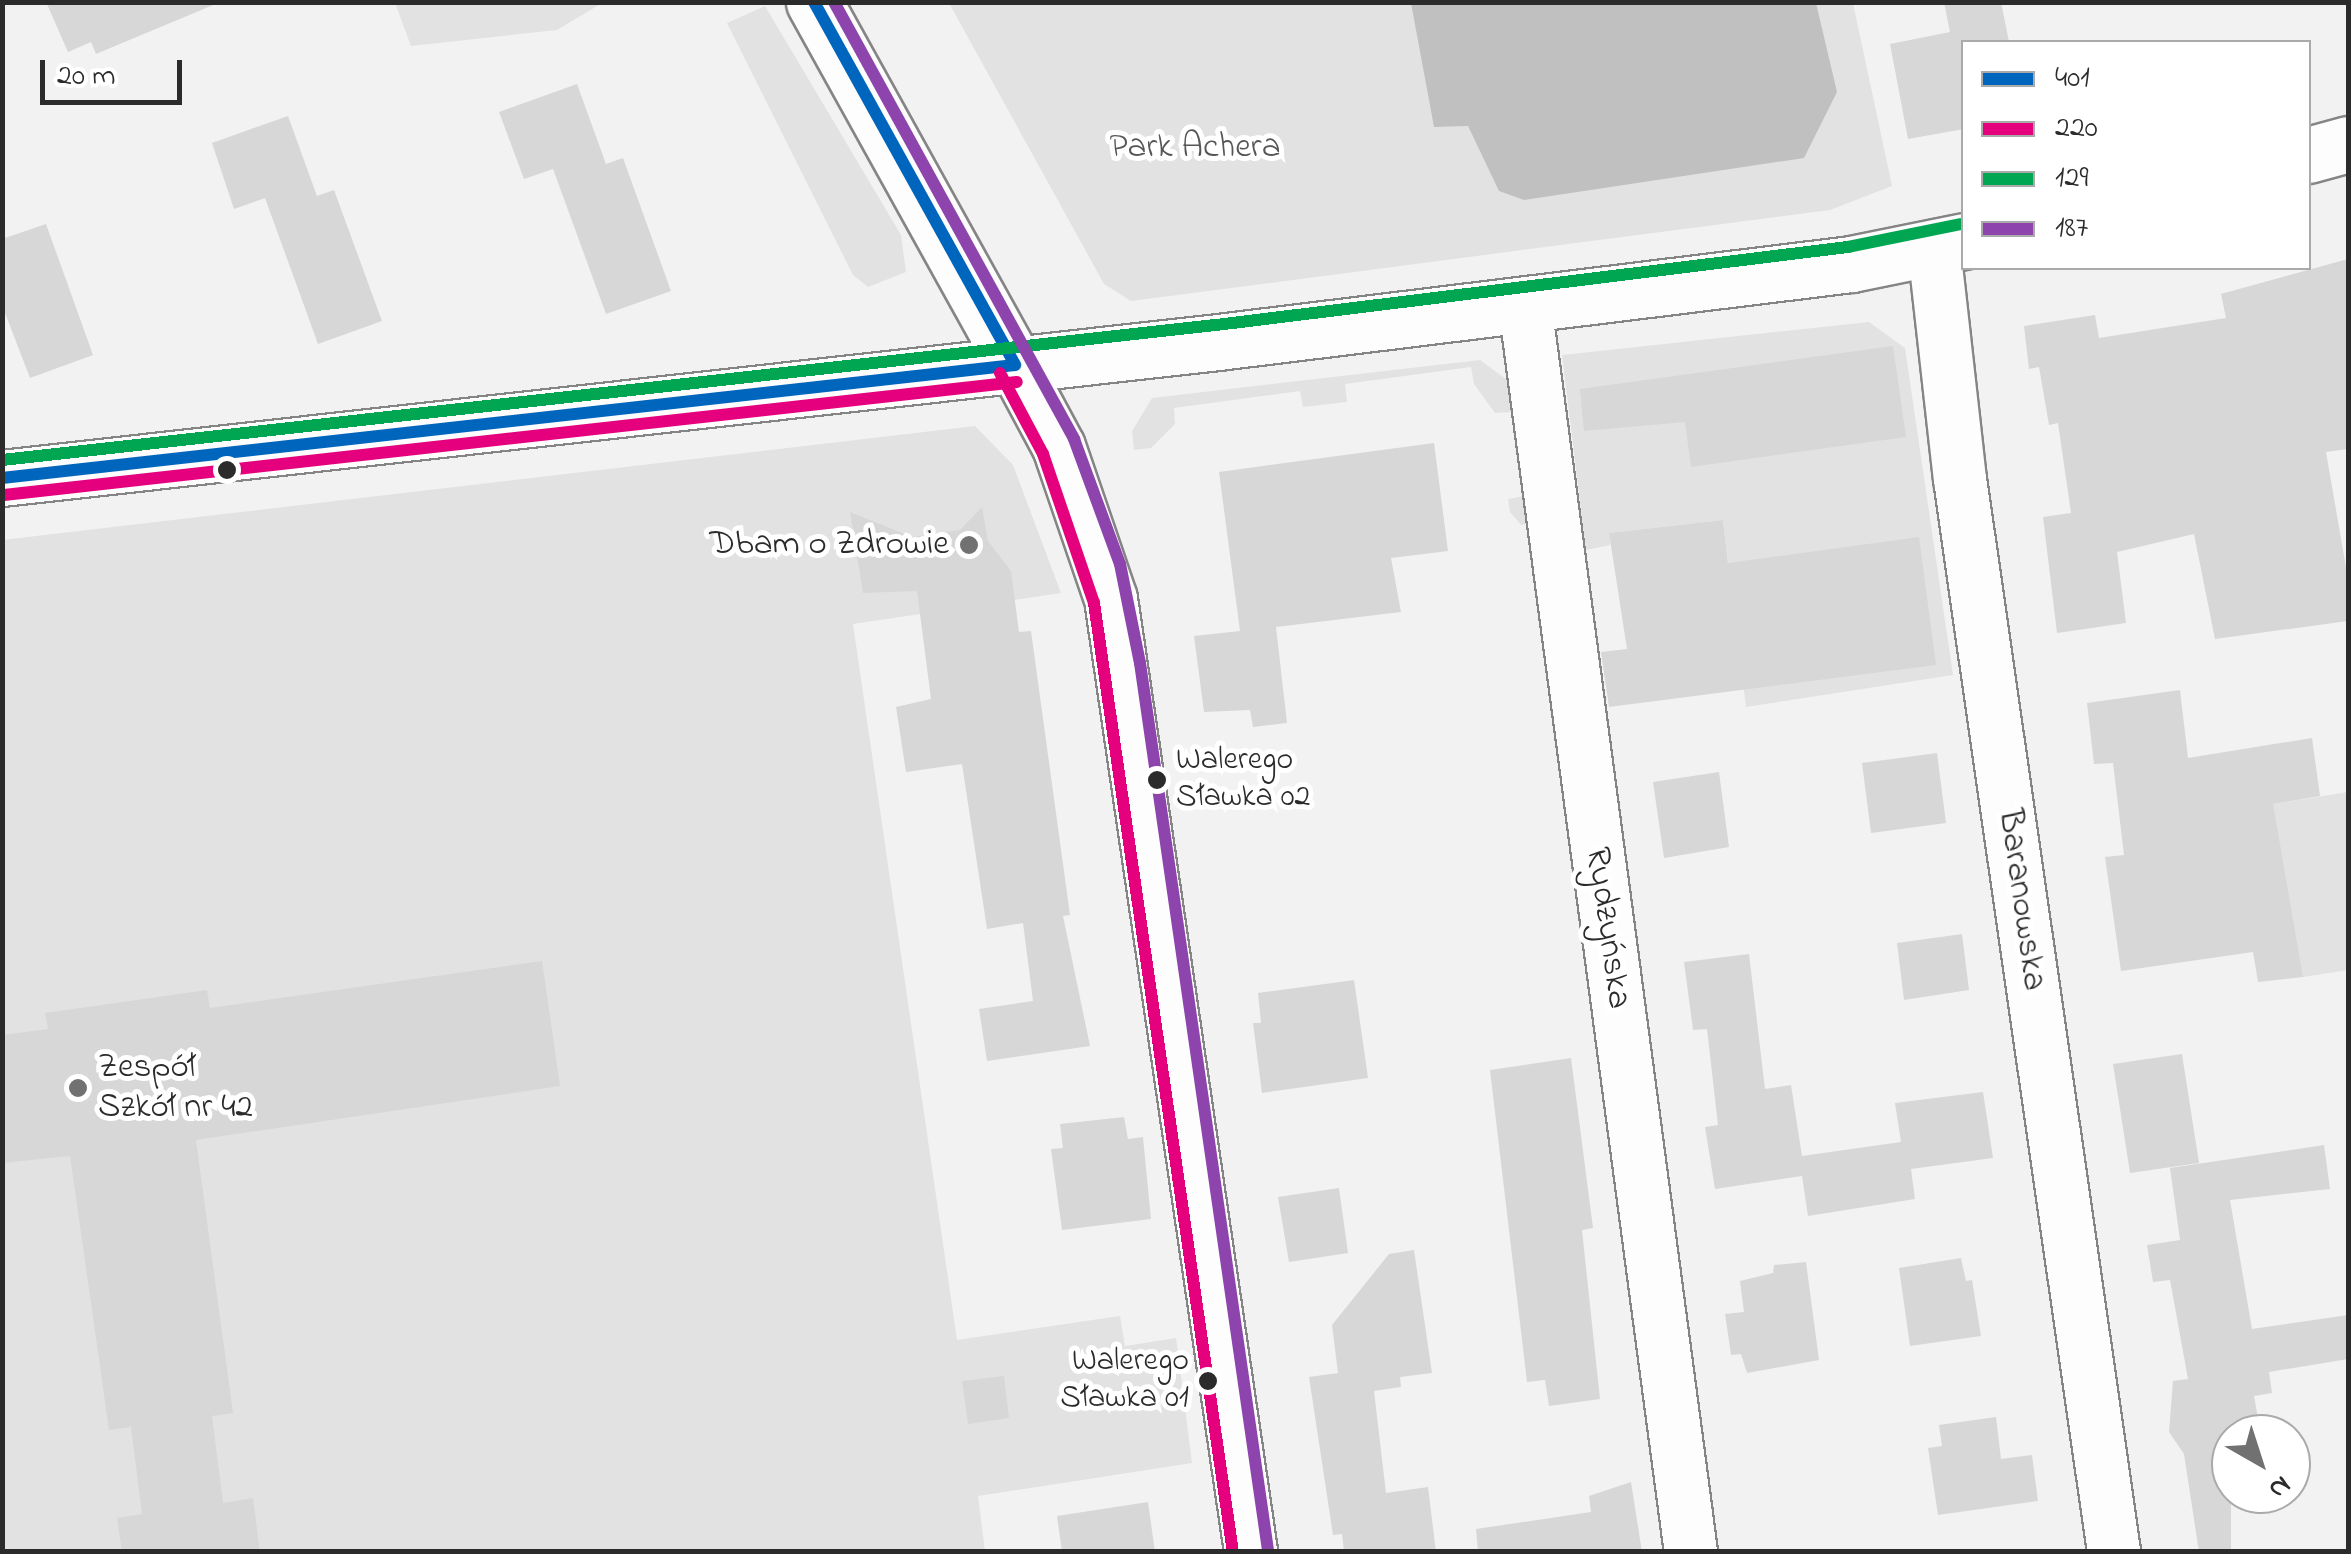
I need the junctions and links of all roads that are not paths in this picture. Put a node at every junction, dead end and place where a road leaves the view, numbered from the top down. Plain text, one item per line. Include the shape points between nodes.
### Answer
1 (814, 2) edge
2 (2348, 144) edge
3 (2311, 154) edge
4 (1949, 244) edge
5 (1525, 304) junction
6 (1014, 364) junction
7 (2, 478) edge
8 (1251, 1552) edge
9 (1692, 1552) edge
10 (2114, 1552) edge

1 - 6 street
2 - 3 street
4 - 5 street
4 - 10 street, Baranowska via 1960,479
5 - 6 street
5 - 9 street, Rydzyńska
6 - 7 street
6 - 8 street via 1082,503 1114,615

